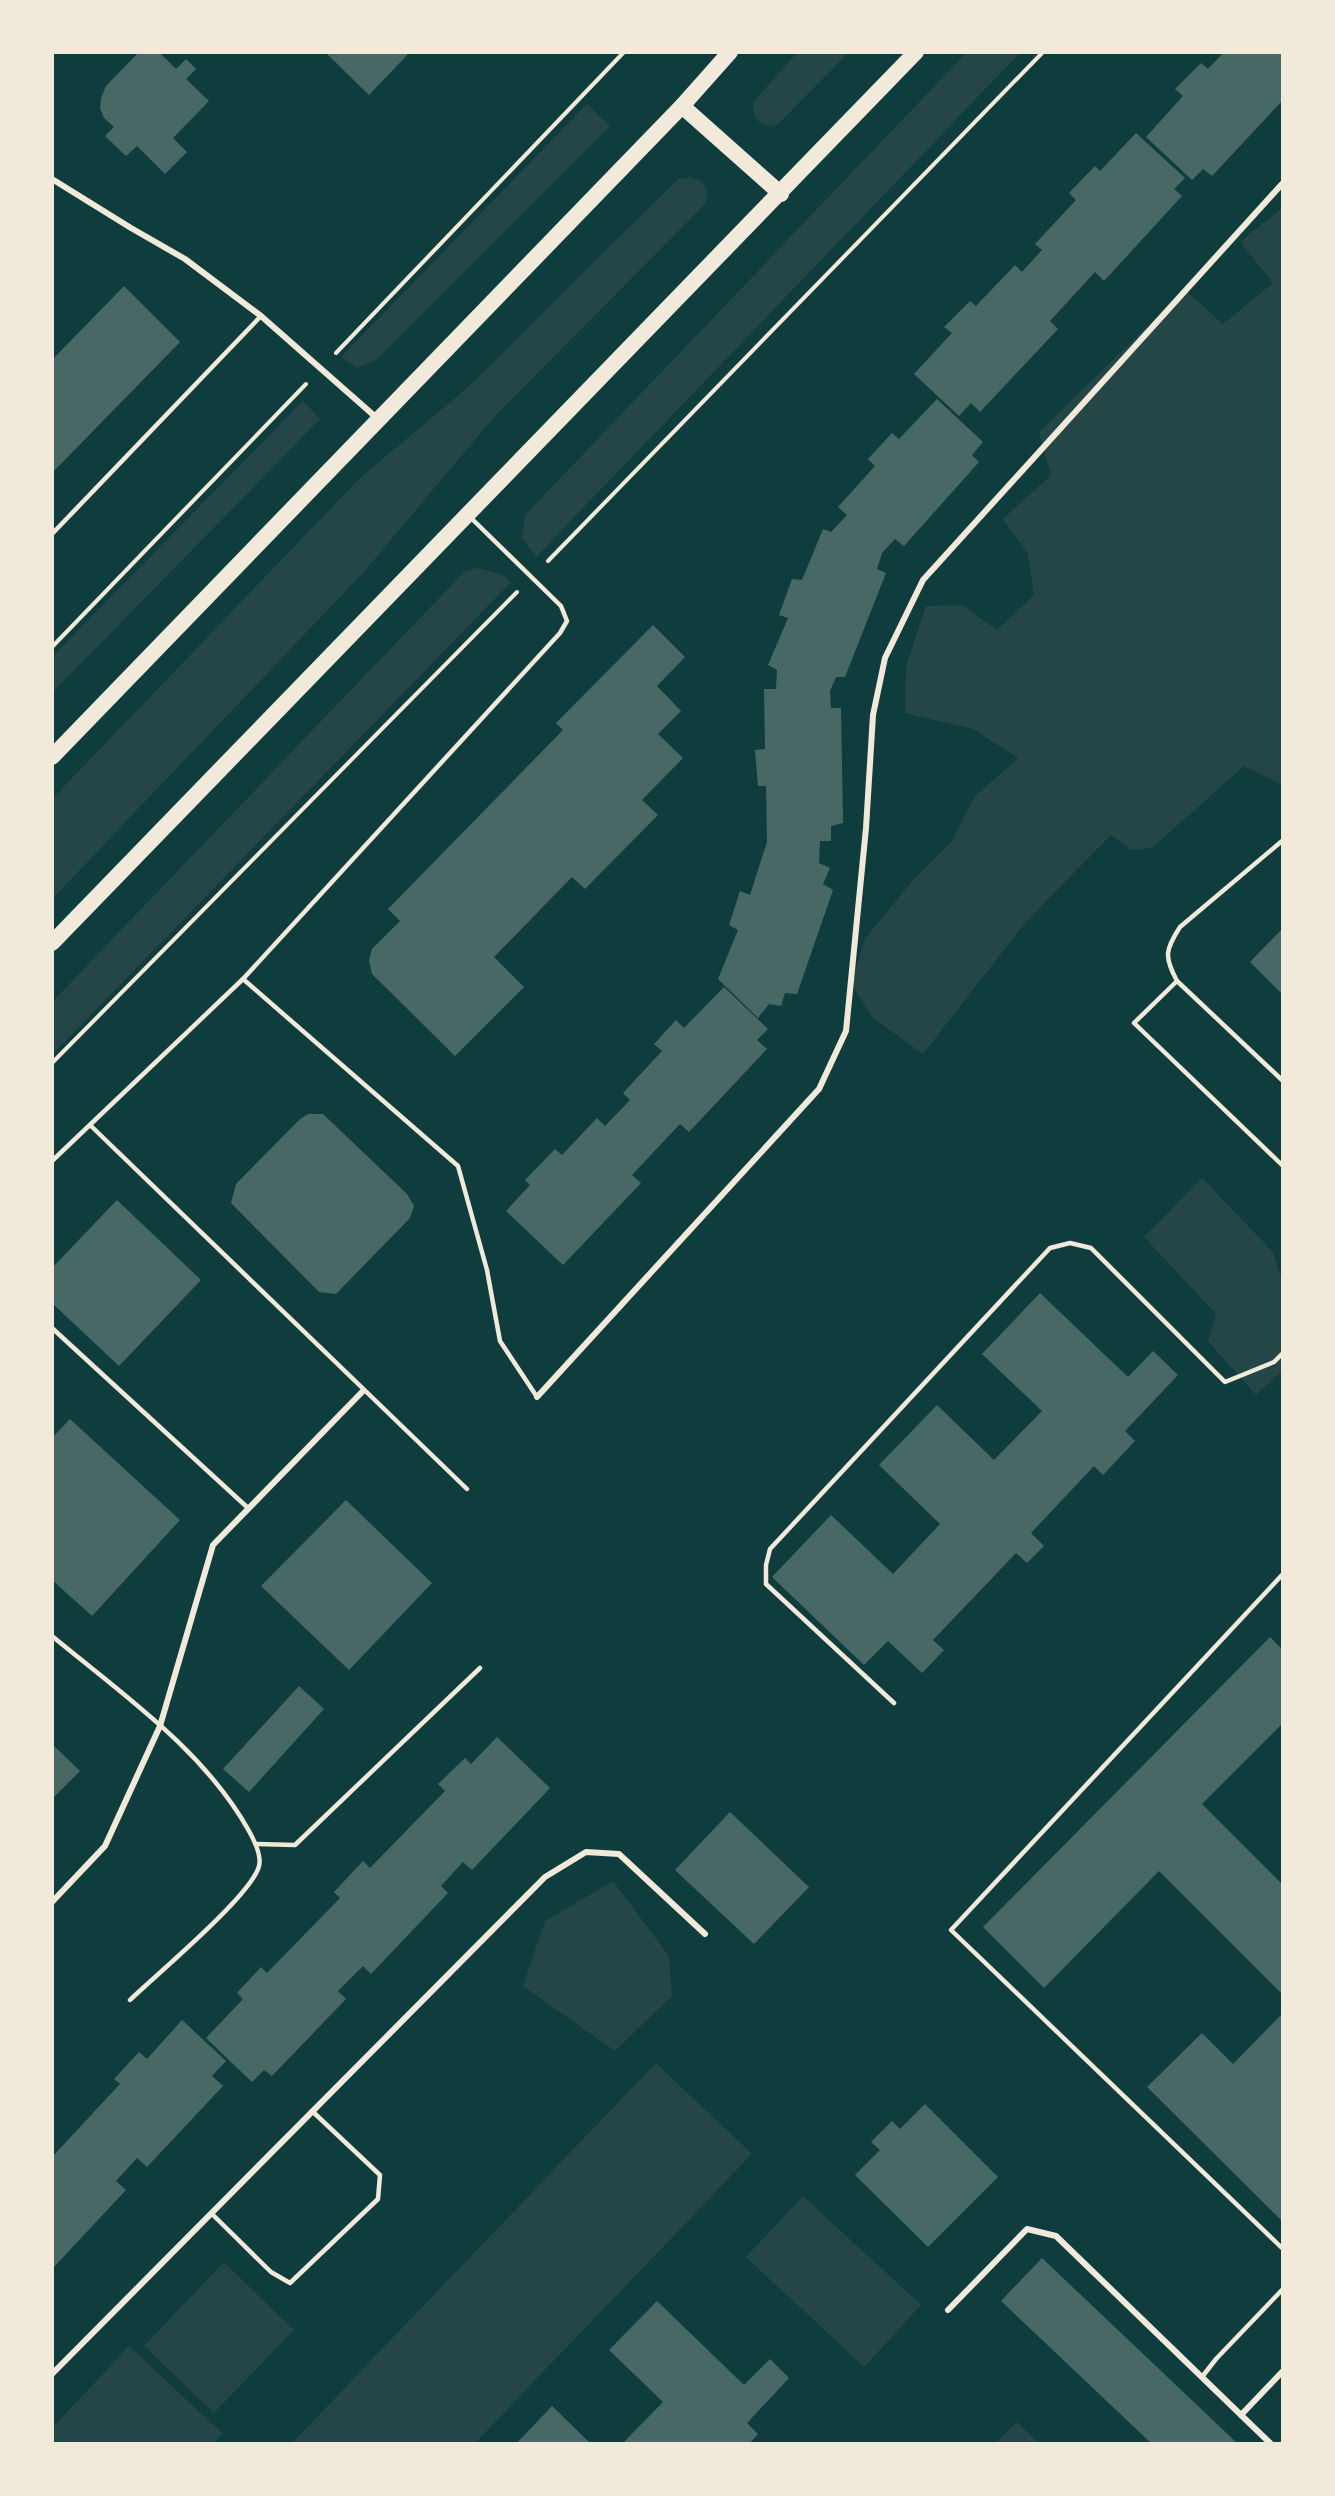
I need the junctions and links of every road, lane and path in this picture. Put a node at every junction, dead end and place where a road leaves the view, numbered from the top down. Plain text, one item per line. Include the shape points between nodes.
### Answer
1 (730, 52) edge
2 (916, 52) edge
3 (682, 106) junction
4 (52, 179) edge
5 (1282, 184) edge
6 (781, 194) junction
7 (261, 316) junction
8 (379, 419) junction
9 (468, 515) junction
10 (52, 534) edge
11 (52, 757) edge
12 (1282, 841) edge
13 (52, 943) edge
14 (243, 979) junction
15 (1177, 981) junction
16 (1282, 1080) edge
17 (90, 1125) junction
18 (52, 1161) edge
19 (1282, 1165) edge
20 (52, 1328) edge
21 (1282, 1354) edge
22 (363, 1391) junction
23 (537, 1397) joint
24 (466, 1489) dead end
25 (248, 1508) junction
26 (1282, 1575) edge
27 (52, 1636) edge
28 (480, 1668) dead end
29 (894, 1703) dead end
30 (160, 1726) junction
31 (256, 1844) junction
32 (52, 1902) edge
33 (705, 1934) dead end
34 (130, 2000) dead end
35 (312, 2111) junction
36 (212, 2214) junction
37 (1282, 2248) edge
38 (1282, 2290) edge
39 (948, 2310) dead end
40 (1282, 2372) edge
41 (52, 2374) edge
42 (1202, 2377) junction
43 (1241, 2415) junction
44 (1271, 2444) edge

1 - 3 highway
2 - 6 highway
3 - 6 highway
3 - 8 highway
4 - 7 street via 184,259
5 - 23 street via 923,580 885,658 873,715 846,1031 819,1089
6 - 9 highway
7 - 8 street
7 - 10 lane
8 - 11 highway
9 - 13 highway
9 - 14 lane via 561,606 567,621
12 - 15 lane via 1180,927 1168,945 1168,964
14 - 17 lane
14 - 23 lane via 458,1166 487,1270 500,1341
15 - 16 lane
15 - 19 lane via 1134,1023
17 - 18 lane
17 - 22 lane
20 - 25 lane
21 - 29 lane via 1274,1362 1225,1382 1091,1248 1070,1243 1050,1248 770,1549 766,1584
22 - 24 lane
22 - 25 street
25 - 30 street via 213,1545
26 - 37 lane via 951,1930
27 - 30 lane
28 - 31 lane via 295,1845
30 - 31 lane via 201,1765 235,1806
30 - 32 street via 105,1846
31 - 34 lane via 259,1865 241,1896
33 - 35 street via 619,1854 586,1852 544,1877
35 - 36 street
35 - 36 lane via 380,2175 378,2199 290,2283 271,2272
36 - 41 street
38 - 42 lane
39 - 42 street via 1028,2229 1056,2236
40 - 43 street
42 - 43 street
43 - 44 street

